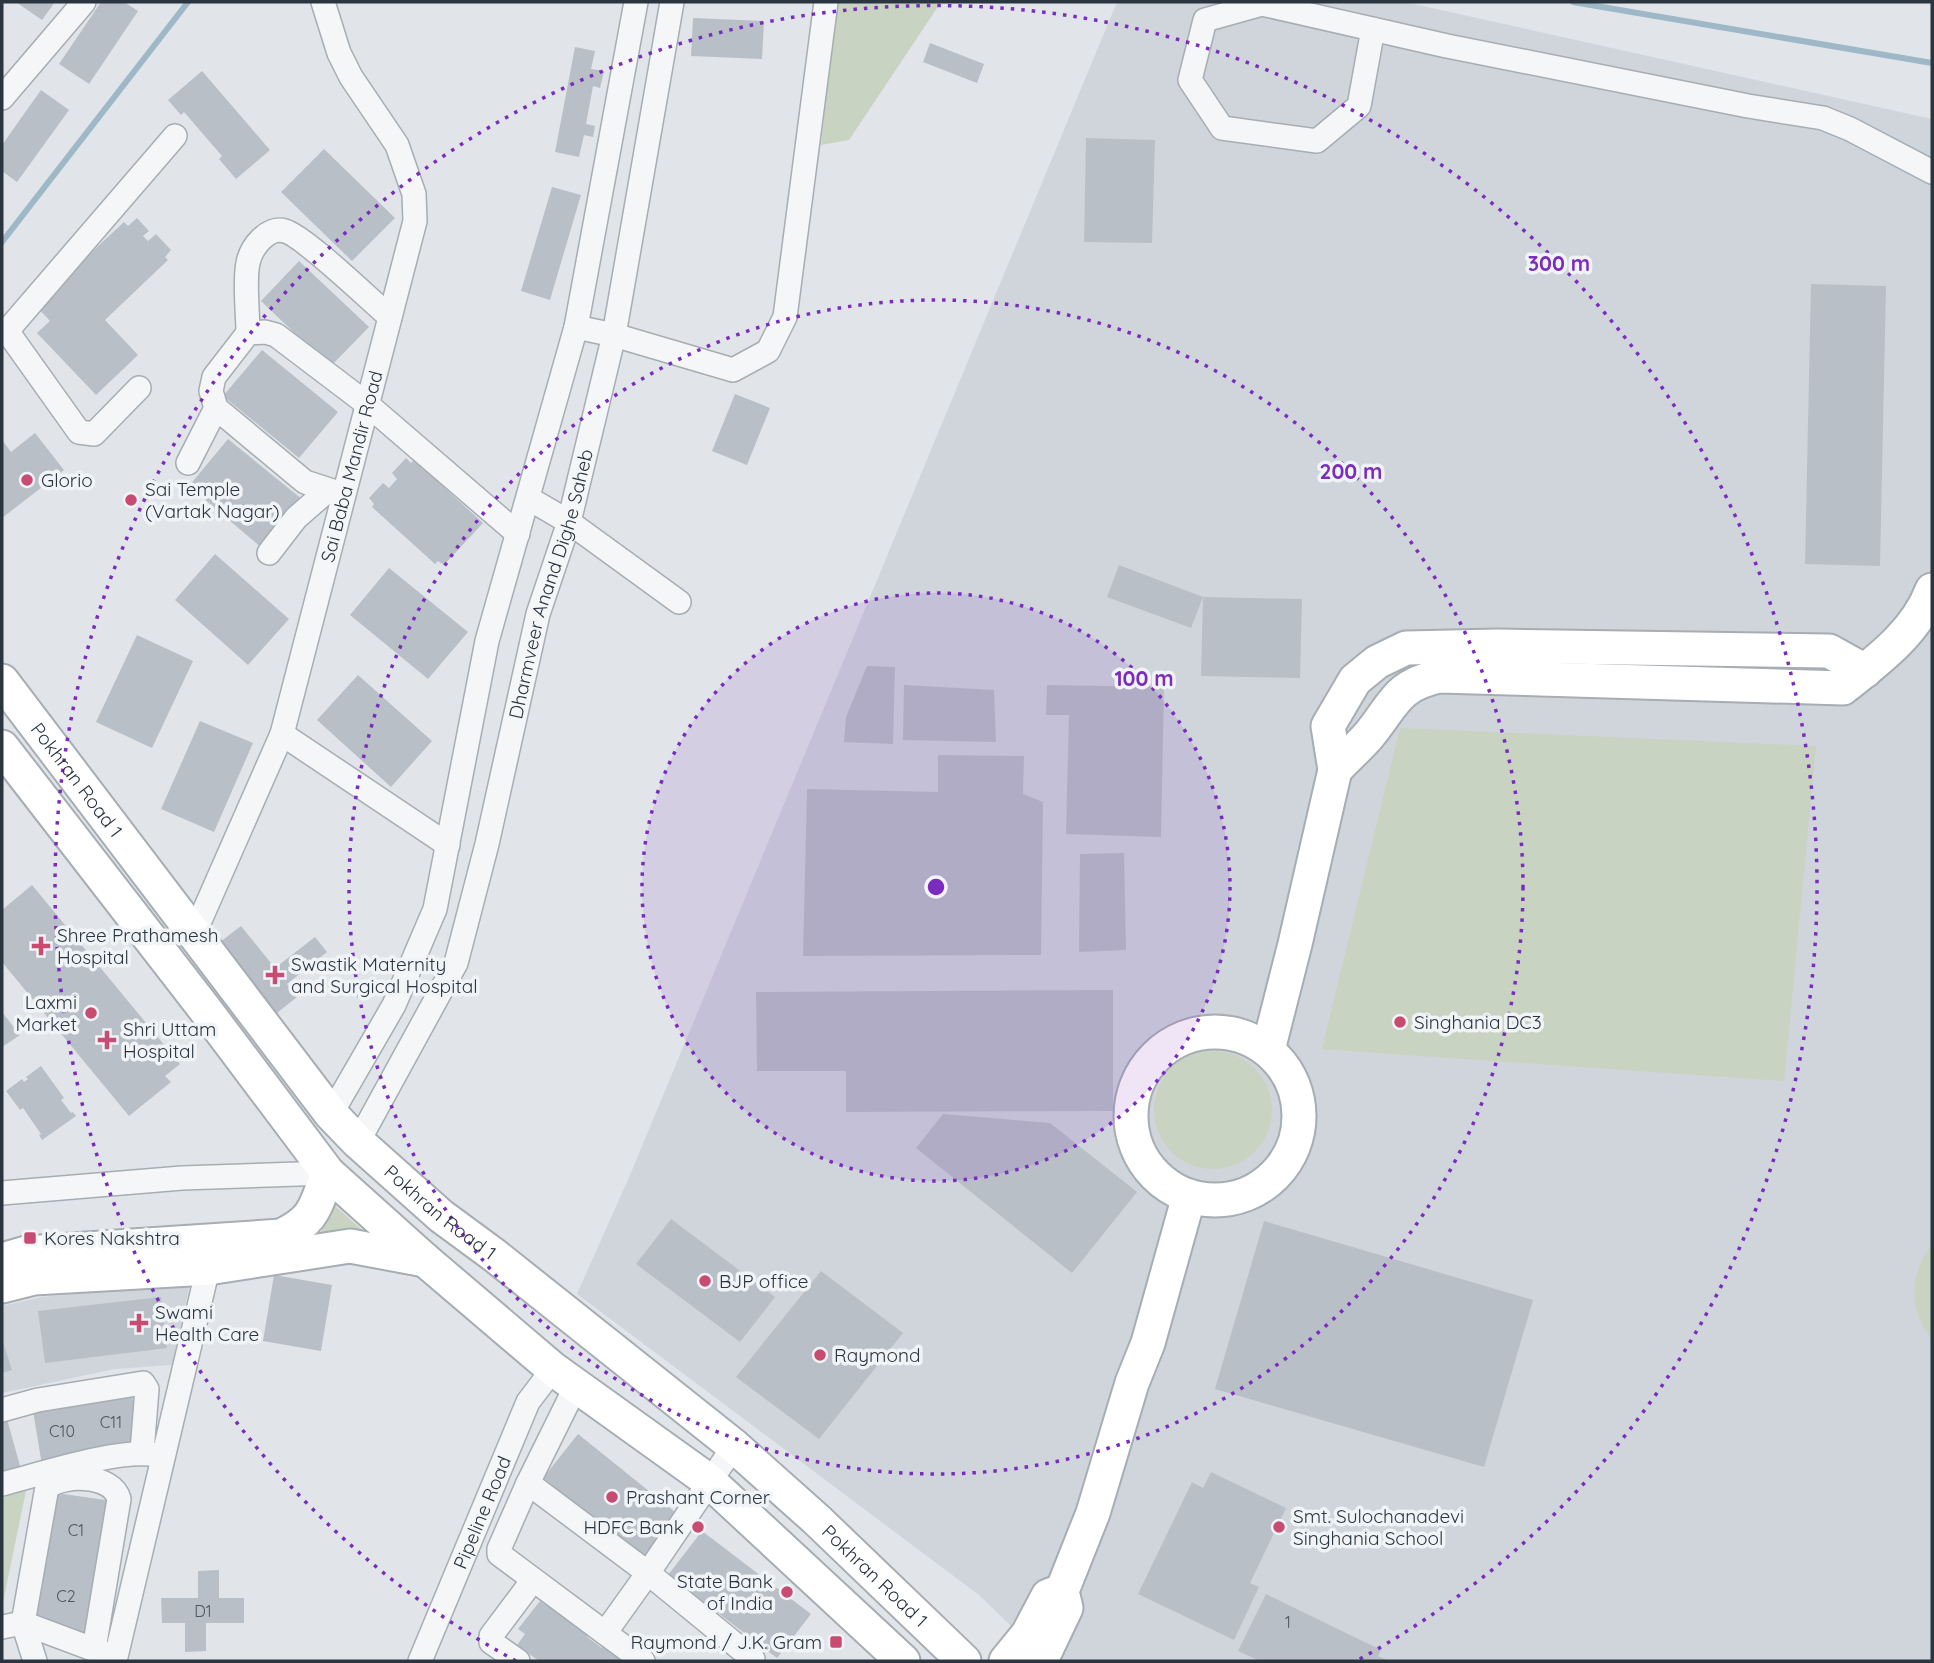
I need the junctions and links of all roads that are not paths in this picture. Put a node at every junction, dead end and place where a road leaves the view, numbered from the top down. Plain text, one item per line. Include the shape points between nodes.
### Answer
1 (84, 2) edge
2 (323, 2) edge
3 (636, 2) edge
4 (673, 2) edge
5 (826, 2) edge
6 (1373, 29) junction
7 (2, 98) edge
8 (175, 136) dead end
9 (1932, 172) edge
10 (390, 317) junction
11 (576, 327) junction
12 (5, 331) edge
13 (248, 333) junction
14 (614, 335) junction
15 (139, 388) dead end
16 (367, 404) junction
17 (216, 408) junction
18 (188, 463) dead end
19 (334, 492) junction
20 (528, 498) junction
21 (569, 522) junction
22 (518, 534) junction
23 (269, 553) dead end
24 (1932, 590) edge
25 (679, 602) dead end
26 (2, 681) edge
27 (282, 734) junction
28 (2, 747) edge
29 (108, 821) junction
30 (74, 843) junction
31 (448, 845) junction
32 (194, 934) junction
33 (1268, 1050) junction
34 (331, 1114) junction
35 (358, 1142) junction
36 (328, 1173) junction
37 (2, 1193) edge
38 (1189, 1196) junction
39 (209, 1254) junction
40 (2, 1260) edge
41 (425, 1260) junction
42 (2, 1286) edge
43 (558, 1372) junction
44 (2, 1410) edge
45 (734, 1446) junction
46 (153, 1454) junction
47 (709, 1481) junction
48 (528, 1483) junction
49 (2, 1484) edge
50 (648, 1573) junction
51 (533, 1580) junction
52 (1062, 1591) junction
53 (13, 1625) edge
54 (605, 1633) junction
55 (93, 1649) junction
56 (115, 1659) edge
57 (753, 1659) dead end
58 (34, 1661) edge
59 (420, 1661) edge
60 (518, 1661) edge
61 (643, 1661) edge
62 (903, 1661) edge
63 (964, 1661) edge
64 (1006, 1661) edge
65 (1038, 1661) edge

1 - 7 street
2 - 10 street, Sai Baba Mandir Road via 339,53 397,145 414,194 415,221
3 - 11 street
4 - 14 street, Dharmveer Anand Dighe Saheb
5 - 14 street via 785,317 768,351 733,370
6 - 6 street via 1262,4 1205,20 1190,80 1222,128 1317,141 1359,106
6 - 9 street via 1823,118
8 - 12 street
10 - 13 street via 311,248 281,230 258,242 248,262
10 - 16 street, Sai Baba Mandir Road
11 - 14 street
11 - 20 street
12 - 15 street via 79,432 93,435
13 - 16 street via 276,335
13 - 17 street via 214,377 211,391
14 - 21 street, Dharmveer Anand Dighe Saheb
16 - 19 street, Sai Baba Mandir Road
16 - 22 street
17 - 18 street
17 - 19 street via 305,482
19 - 23 street via 296,518
19 - 27 street, Sai Baba Mandir Road
20 - 21 street
20 - 22 street
21 - 25 street
21 - 35 street, Dharmveer Anand Dighe Saheb via 538,614 456,964
22 - 31 street via 487,641
24 - 33 street via 1906,634 1843,688 1439,676 1419,680 1403,691 1335,770
26 - 29 street, Pokhran Road 1
27 - 31 street
27 - 32 street, Sai Baba Mandir Road
28 - 30 street, Pokhran Road 1
29 - 30 street
29 - 32 street, Pokhran Road 1
30 - 36 street, Pokhran Road 1
31 - 34 street via 435,909 394,1005
32 - 34 street, Pokhran Road 1
33 - 38 street via 1289,1074 1297,1095 1300,1118 1293,1149 1276,1174 1251,1192 1220,1200
33 - 38 street via 1256,1041 1226,1032 1194,1034 1154,1057 1137,1083 1130,1113 1139,1151 1162,1182
34 - 35 street, Pokhran Road 1
35 - 45 street, Pokhran Road 1 via 441,1216
36 - 37 street via 182,1178
36 - 39 street via 310,1218 299,1228
36 - 41 street, Pokhran Road 1
38 - 52 street via 1148,1343 1093,1513
39 - 40 street via 26,1253
39 - 41 street via 350,1246
39 - 42 street
39 - 46 street
41 - 43 street, Pokhran Road 1
43 - 47 street, Pokhran Road 1
43 - 48 street
43 - 59 street, Pipeline Road via 528,1402
44 - 46 street via 143,1383
45 - 47 street
45 - 63 street, Pokhran Road 1
46 - 49 street via 108,1458
46 - 56 street
47 - 50 street
47 - 62 street, Pokhran Road 1
48 - 50 street
48 - 51 street via 499,1554
50 - 54 street
50 - 57 street
51 - 54 street
51 - 60 street via 491,1636 491,1642
52 - 64 street via 1048,1597 1028,1634
52 - 65 street via 1066,1608
53 - 55 street
53 - 55 street via 47,1487 75,1478 96,1481 114,1491 118,1499
53 - 58 street
54 - 61 street
55 - 56 street

